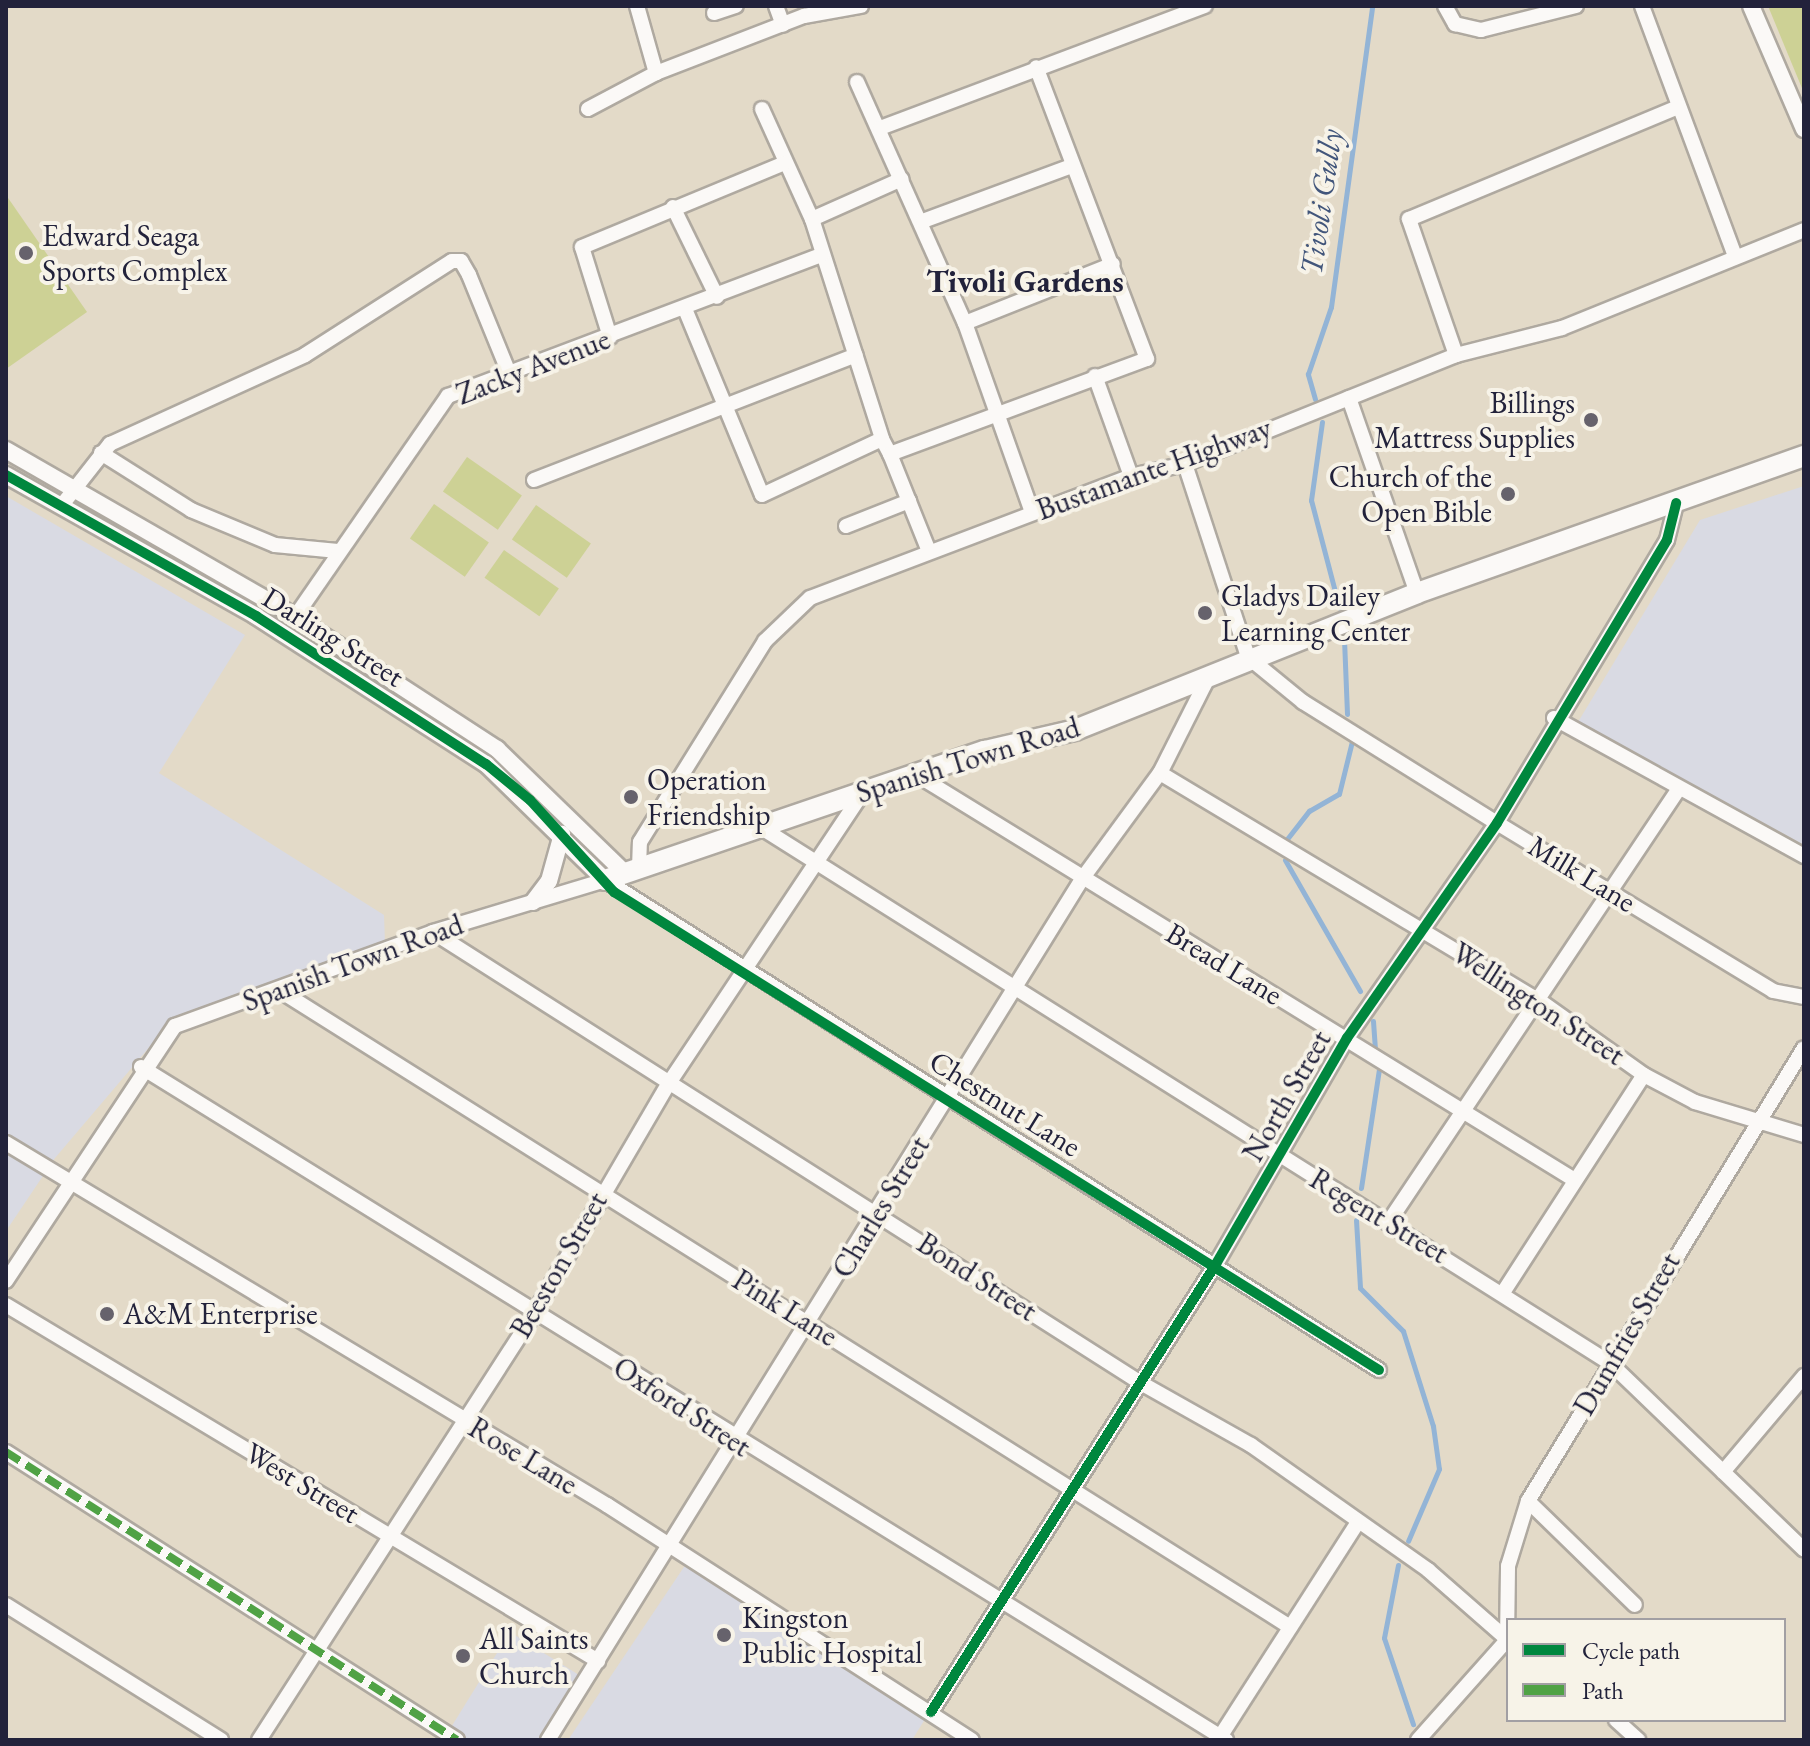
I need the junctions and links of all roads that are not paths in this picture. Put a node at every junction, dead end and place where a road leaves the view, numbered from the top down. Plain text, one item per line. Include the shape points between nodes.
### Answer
1 (637, 6) edge
2 (736, 6) edge
3 (776, 6) edge
4 (861, 6) edge
5 (1205, 6) edge
6 (1445, 6) edge
7 (1576, 6) edge
8 (1642, 6) edge
9 (1751, 6) edge
10 (714, 13) dead end
11 (783, 25) junction
12 (1036, 67) junction
13 (656, 73) junction
14 (857, 82) dead end
15 (1678, 107) junction
16 (588, 109) dead end
17 (762, 109) dead end
18 (880, 128) junction
19 (1804, 129) edge
20 (785, 163) junction
21 (1072, 166) junction
22 (902, 179) junction
23 (673, 207) junction
24 (812, 219) junction
25 (923, 221) junction
26 (1804, 230) edge
27 (822, 255) junction
28 (1735, 256) junction
29 (1113, 264) junction
30 (717, 297) junction
31 (685, 309) junction
32 (965, 323) junction
33 (610, 337) junction
34 (856, 355) junction
35 (1456, 355) junction
36 (509, 373) junction
37 (1095, 376) junction
38 (1349, 398) junction
39 (725, 401) junction
40 (997, 416) junction
41 (882, 439) junction
42 (6, 450) edge
43 (101, 453) junction
44 (890, 454) junction
45 (1804, 456) edge
46 (1185, 464) junction
47 (6, 475) edge
48 (1131, 476) junction
49 (534, 480) dead end
50 (72, 487) junction
51 (909, 501) junction
52 (1676, 503) junction
53 (62, 505) junction
54 (1032, 512) junction
55 (846, 526) dead end
56 (928, 549) junction
57 (338, 551) junction
58 (1417, 593) junction
59 (295, 617) junction
60 (1248, 657) junction
61 (1211, 672) junction
62 (1554, 718) junction
63 (1160, 773) junction
64 (917, 775) junction
65 (1678, 790) junction
66 (864, 792) junction
67 (1497, 823) junction
68 (756, 825) junction
69 (562, 834) junction
70 (1804, 856) edge
71 (813, 861) junction
72 (632, 871) junction
73 (1082, 879) junction
74 (605, 880) junction
75 (1610, 891) junction
76 (533, 902) junction
77 (1425, 931) junction
78 (433, 932) junction
79 (743, 969) junction
80 (1017, 989) junction
81 (279, 990) junction
82 (1804, 997) edge
83 (1540, 1001) junction
84 (1347, 1038) junction
85 (1804, 1048) edge
86 (141, 1067) junction
87 (1644, 1075) junction
88 (669, 1083) junction
89 (949, 1098) junction
90 (1462, 1108) junction
91 (1756, 1123) junction
92 (1804, 1135) edge
93 (6, 1143) edge
94 (1281, 1156) junction
95 (1573, 1179) junction
96 (66, 1182) junction
97 (599, 1195) junction
98 (876, 1211) junction
99 (1388, 1223) junction
100 (1216, 1264) junction
101 (6, 1281) edge
102 (1504, 1291) junction
103 (6, 1305) edge
104 (535, 1312) junction
105 (811, 1324) junction
106 (1610, 1363) junction
107 (1379, 1370) dead end
108 (1804, 1376) edge
109 (1141, 1383) junction
110 (462, 1420) junction
111 (736, 1442) junction
112 (6, 1452) edge
113 (1723, 1472) junction
114 (1072, 1488) junction
115 (1528, 1501) junction
116 (1358, 1522) junction
117 (387, 1534) junction
118 (669, 1545) junction
119 (1804, 1550) edge
120 (6, 1605) edge
121 (1635, 1605) dead end
122 (1003, 1606) junction
123 (1508, 1618) edge
124 (1290, 1627) junction
125 (1506, 1638) edge
126 (1506, 1642) edge
127 (315, 1652) junction
128 (598, 1661) junction
129 (931, 1712) junction
130 (1618, 1722) edge
131 (1221, 1739) edge
132 (221, 1740) edge
133 (259, 1740) edge
134 (457, 1740) edge
135 (548, 1740) edge
136 (972, 1740) edge
137 (1418, 1740) edge
138 (1638, 1740) edge

1 - 13 street
2 - 10 street
3 - 11 street
4 - 11 street
5 - 12 street
6 - 7 street via 1455,24 1481,30
8 - 15 street
9 - 19 street
11 - 13 street
12 - 18 street
12 - 21 street
13 - 16 street
14 - 18 street
15 - 28 street
15 - 35 street via 1409,219
17 - 20 street
18 - 22 street
20 - 23 street
20 - 24 street
21 - 25 street
21 - 29 street
22 - 24 street
22 - 25 street
23 - 30 street
23 - 33 street via 582,247
24 - 27 street
25 - 32 street
26 - 28 street, Bustamante Highway
27 - 30 street, Zacky Avenue
27 - 34 street
28 - 35 street, Bustamante Highway via 1562,328
29 - 32 street
29 - 37 street via 1147,359
30 - 31 street, Zacky Avenue
31 - 33 street, Zacky Avenue
31 - 39 street
32 - 40 street
33 - 36 street, Zacky Avenue
34 - 39 street
34 - 41 street
35 - 38 street, Bustamante Highway
36 - 43 street via 469,275 461,261 452,261 370,320
36 - 57 street, Zacky Avenue via 439,404
37 - 40 street
37 - 48 street
38 - 46 street, Bustamante Highway
38 - 58 street
39 - 41 street via 762,495
39 - 49 street
40 - 44 street
40 - 54 street
41 - 44 street
42 - 50 street, Darling Street
43 - 50 street
43 - 57 street via 191,510 275,545
44 - 51 street
45 - 52 main road, Spanish Town Road
46 - 48 street, Bustamante Highway
46 - 60 street
47 - 53 street, Darling Street
48 - 54 street, Bustamante Highway
50 - 53 street
50 - 59 street, Darling Street
51 - 55 street
51 - 56 street
52 - 58 main road, Spanish Town Road
52 - 62 street, North Street via 1667,540
53 - 69 street, Darling Street via 296,641 474,756
54 - 56 street, Bustamante Highway
56 - 72 street, Bustamante Highway via 810,598 765,641 640,842
57 - 59 street, Zacky Avenue
58 - 60 main road, Spanish Town Road
59 - 72 street, Darling Street via 515,763
60 - 61 main road, Spanish Town Road
60 - 67 street, Milk Lane via 1303,702
61 - 63 street, Charles Street
61 - 64 main road, Spanish Town Road via 1075,730
62 - 65 street
62 - 67 street, North Street
63 - 73 street, Charles Street
63 - 77 street, Wellington Street
64 - 66 main road, Spanish Town Road
64 - 73 street, Bread Lane
65 - 70 street
65 - 75 street
66 - 68 main road, Spanish Town Road
66 - 71 street, Beeston Street
67 - 75 street, Milk Lane
67 - 77 street, North Street
68 - 71 street, Regent Street
68 - 72 main road, Spanish Town Road
69 - 74 street, Darling Street
69 - 76 street via 549,881
71 - 79 street, Beeston Street
71 - 80 street, Regent Street
72 - 74 main road, Spanish Town Road
73 - 80 street, Charles Street
73 - 84 street, Bread Lane
74 - 76 street, Spanish Town Road
74 - 79 street, Chestnut Lane
75 - 82 street, Milk Lane via 1773,991
75 - 83 street
76 - 78 street, Spanish Town Road
77 - 83 street, Wellington Street
77 - 84 street, North Street
78 - 81 street, Spanish Town Road
78 - 88 street, Bond Street
79 - 88 street, Beeston Street
79 - 89 street, Chestnut Lane
80 - 89 street, Charles Street
80 - 94 street, Regent Street
81 - 86 street, Spanish Town Road via 175,1026
81 - 97 street, Pink Lane
83 - 87 street, Wellington Street
83 - 90 street
84 - 90 street, Bread Lane
84 - 94 street, North Street
85 - 91 street, Dumfries Street
86 - 96 street, Spanish Town Road
86 - 104 street, Oxford Street
87 - 91 street, Wellington Street
87 - 95 street
88 - 97 street, Beeston Street
88 - 98 street, Bond Street
89 - 98 street, Charles Street
89 - 100 street, Chestnut Lane
90 - 95 street, Bread Lane
90 - 99 street
91 - 92 street, Wellington Street
91 - 106 street, Dumfries Street
93 - 96 street, Rose Lane
94 - 99 street, Regent Street
94 - 100 street, North Street
95 - 102 street
96 - 101 street, Spanish Town Road
96 - 110 street, Rose Lane
97 - 104 street, Beeston Street
97 - 105 street, Pink Lane
98 - 105 street, Charles Street
98 - 109 street, Bond Street
99 - 102 street, Regent Street
100 - 107 street, Chestnut Lane
100 - 109 street, North Street
102 - 106 street, Regent Street
103 - 117 street, West Street
104 - 110 street, Beeston Street
104 - 111 street, Oxford Street
105 - 111 street, Charles Street
105 - 114 street, Pink Lane
106 - 113 street, Regent Street
106 - 115 street, Dumfries Street
108 - 113 street
109 - 114 street, North Street
109 - 116 street, Bond Street via 1251,1445
110 - 117 street, Beeston Street
110 - 118 street, Rose Lane
111 - 118 street, Charles Street
111 - 122 street, Oxford Street
112 - 127 street
113 - 119 street, Regent Street
114 - 122 street, North Street
114 - 124 street, Pink Lane
115 - 121 street
115 - 123 street, Dumfries Street via 1508,1566
116 - 124 street
116 - 125 street, Bond Street via 1428,1570
117 - 127 street, Beeston Street
117 - 128 street, West Street
118 - 128 street, Charles Street
118 - 129 street, Rose Lane
120 - 132 street
122 - 129 street, North Street
122 - 131 street, Oxford Street
124 - 131 street
126 - 137 street
127 - 133 street, Beeston Street
127 - 134 street
128 - 135 street, Charles Street
129 - 136 street, Rose Lane
130 - 138 street

